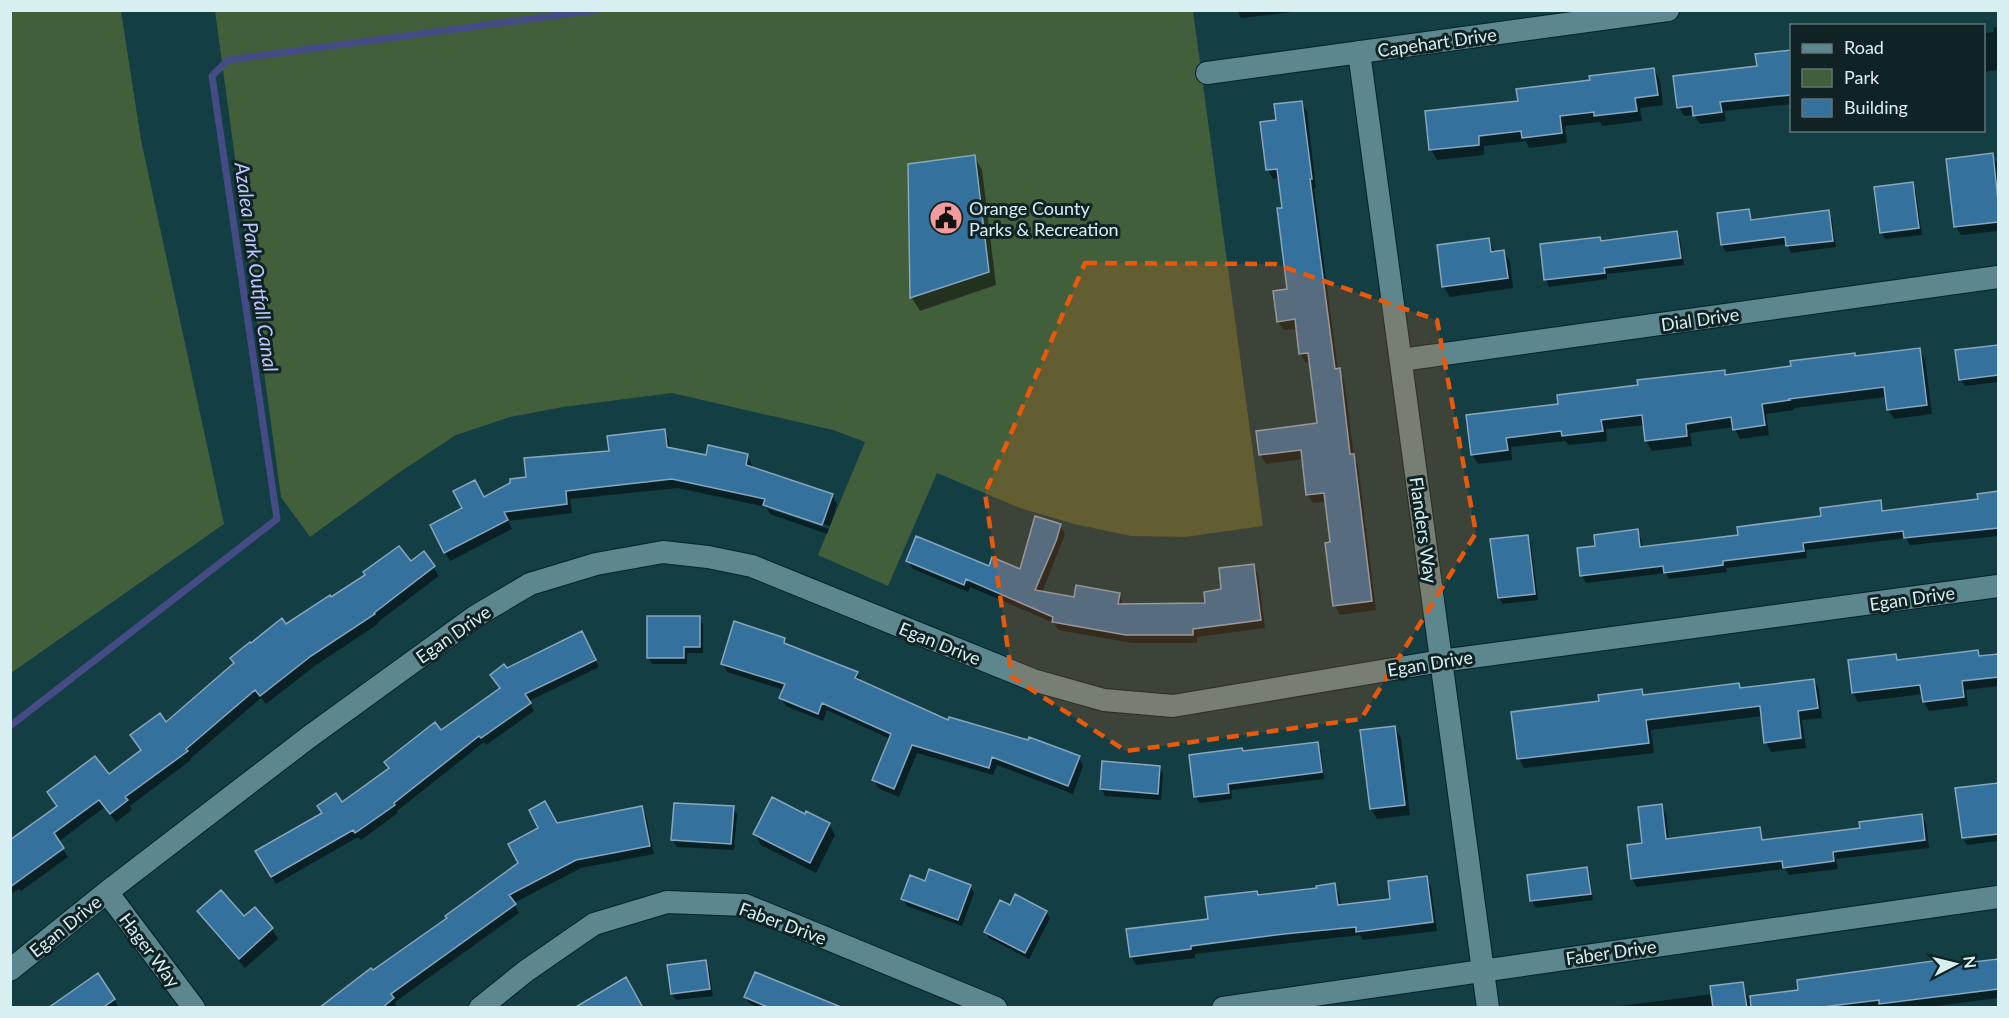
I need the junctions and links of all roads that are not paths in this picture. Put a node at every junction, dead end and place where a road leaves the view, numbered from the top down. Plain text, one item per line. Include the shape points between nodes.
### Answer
1 (1668, 10) edge
2 (1359, 52) junction
3 (1207, 73) dead end
4 (1998, 277) edge
5 (1401, 360) junction
6 (1998, 586) edge
7 (1441, 661) junction
8 (107, 892) junction
9 (1998, 897) edge
10 (10, 969) edge
11 (1483, 970) junction
12 (194, 1008) edge
13 (480, 1008) edge
14 (996, 1008) edge
15 (1223, 1008) edge
16 (1488, 1008) edge

1 - 2 street, Capehart Drive
2 - 3 street, Capehart Drive
2 - 5 street, Flanders Way
4 - 5 street, Dial Drive
5 - 7 street, Flanders Way
6 - 7 street, Egan Drive
7 - 8 street, Egan Drive via 1173,706 1104,700 1033,680 752,566 663,552 596,564 530,584 476,616 309,737
7 - 11 street, Flanders Way
8 - 10 street, Egan Drive
8 - 12 street, Hager Way
9 - 11 street, Faber Drive
11 - 15 street, Faber Drive
11 - 16 street, Flanders Way
13 - 14 street, Faber Drive via 594,924 667,902 745,904

